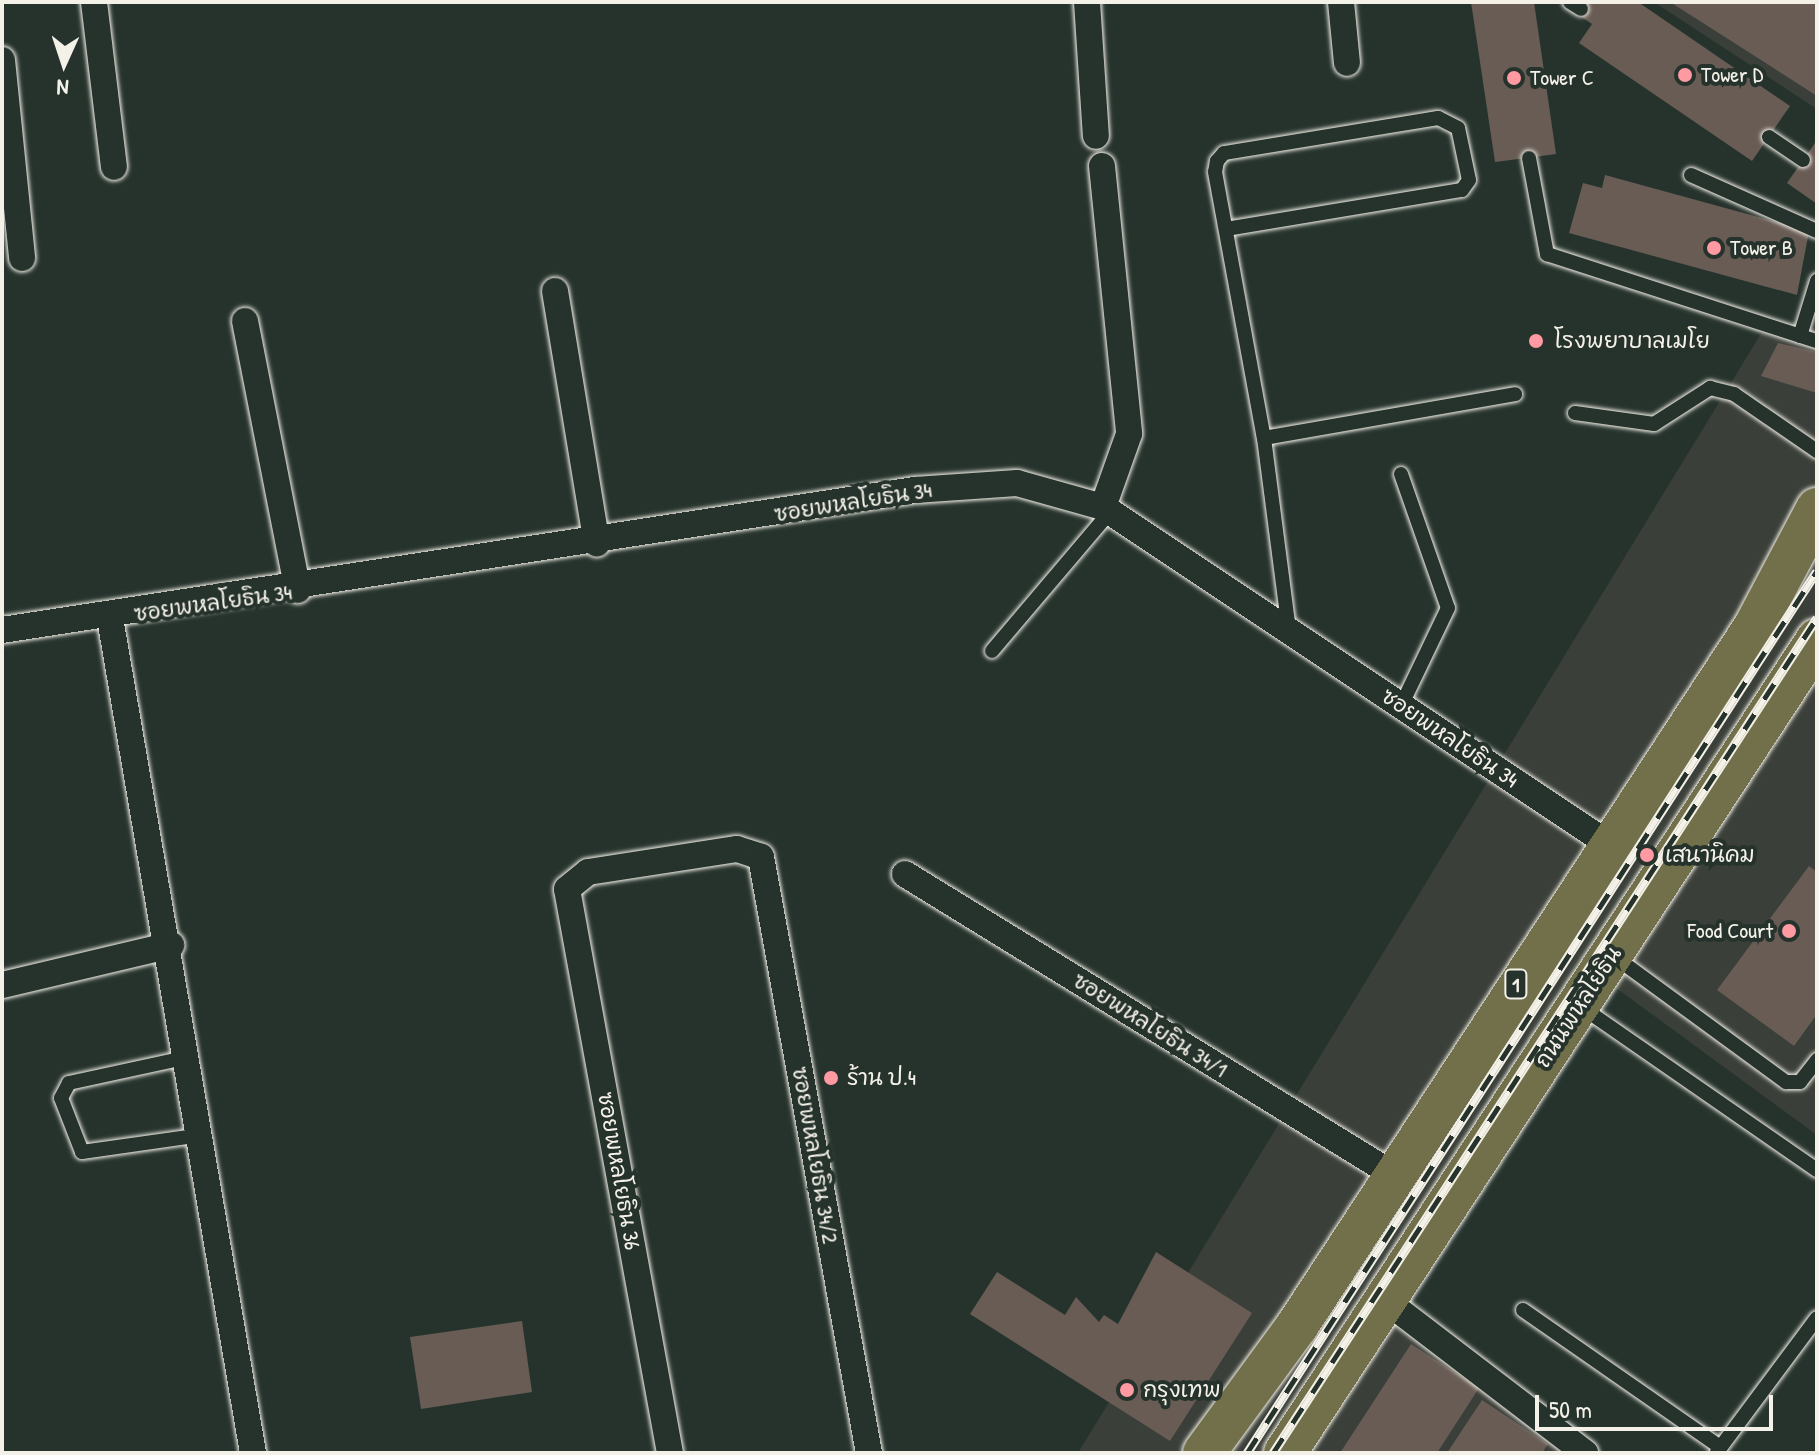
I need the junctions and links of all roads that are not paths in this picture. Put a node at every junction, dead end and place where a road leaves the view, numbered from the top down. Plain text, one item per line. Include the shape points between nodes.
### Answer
1 (94, 2) edge
2 (1087, 2) edge
3 (1341, 2) edge
4 (2, 60) edge
5 (1347, 63) dead end
6 (1096, 136) dead end
7 (1769, 137) dead end
8 (1529, 158) dead end
9 (1803, 160) dead end
10 (1102, 166) dead end
11 (114, 167) dead end
12 (1691, 175) dead end
13 (1226, 229) junction
14 (1817, 231) edge
15 (22, 258) dead end
16 (1817, 281) edge
17 (555, 291) dead end
18 (245, 321) dead end
19 (1800, 336) junction
20 (1817, 341) edge
21 (1515, 394) dead end
22 (1575, 413) dead end
23 (1264, 438) junction
24 (1817, 451) edge
25 (1401, 474) dead end
26 (1106, 509) junction
27 (1817, 509) edge
28 (597, 544) junction
29 (1817, 548) edge
30 (298, 590) junction
31 (110, 618) junction
32 (1288, 624) junction
33 (1754, 628) junction
34 (2, 630) edge
35 (992, 651) dead end
36 (1808, 653) edge
37 (1401, 706) junction
38 (1607, 843) junction
39 (761, 857) joint
40 (905, 874) dead end
41 (171, 945) junction
42 (1612, 954) junction
43 (2, 985) edge
44 (1579, 1006) junction
45 (189, 1057) junction
46 (1817, 1060) edge
47 (202, 1134) junction
48 (1817, 1170) edge
49 (1394, 1175) junction
50 (1389, 1303) junction
51 (1523, 1310) dead end
52 (1817, 1318) edge
53 (1297, 1326) junction
54 (1352, 1360) junction
55 (1718, 1450) edge
56 (1579, 1452) edge
57 (253, 1453) edge
58 (670, 1453) edge
59 (869, 1453) edge
60 (1204, 1453) edge
61 (1223, 1453) edge
62 (1285, 1453) edge
63 (1297, 1453) edge

1 - 11 street
2 - 6 street
3 - 5 street
4 - 15 street
7 - 9 lane
8 - 19 lane via 1547,254
10 - 26 street via 1129,434
12 - 14 lane
13 - 13 lane via 1215,172 1224,153 1438,118 1458,128 1469,180 1451,195
13 - 23 lane
16 - 19 lane
17 - 28 street
18 - 30 street
19 - 20 lane
21 - 23 lane
22 - 24 lane via 1654,424 1710,388 1734,394
23 - 32 lane
25 - 37 lane via 1448,608
26 - 28 street, ซอยพหลโยธิน 34 via 1017,483 959,487
26 - 32 street, ซอยพหลโยธิน 34
26 - 35 lane
27 - 33 main road, 1
28 - 30 street, ซอยพหลโยธิน 34
29 - 33 main road
30 - 31 street, ซอยพหลโยธิน 34
31 - 34 street, ซอยพหลโยธิน 34
31 - 41 street
32 - 37 street, ซอยพหลโยธิน 34
33 - 38 main road, 1
36 - 42 main road, ถนนพหลโยธิน
37 - 38 street, ซอยพหลโยธิน 34
38 - 49 main road, 1
39 - 58 street, ซอยพหลโยธิน 36 via 737,849 588,872 567,889
39 - 59 street, ซอยพหลโยธิน 34/2
40 - 49 street, ซอยพหลโยธิน 34/1
41 - 43 street
41 - 45 street
42 - 44 main road, ถนนพหลโยธิน
42 - 46 lane via 1786,1082 1800,1082
44 - 48 lane
44 - 50 main road, ถนนพหลโยธิน
45 - 47 street
45 - 47 lane via 69,1083 61,1098 82,1152
47 - 57 street
49 - 53 main road, 1
50 - 54 main road, ถนนพหลโยธิน
50 - 56 street
51 - 55 lane
52 - 55 lane
53 - 60 main road, 1
53 - 61 main road
54 - 62 main road, ถนนพหลโยธิน
54 - 63 main road, ถนนพหลโยธิน

